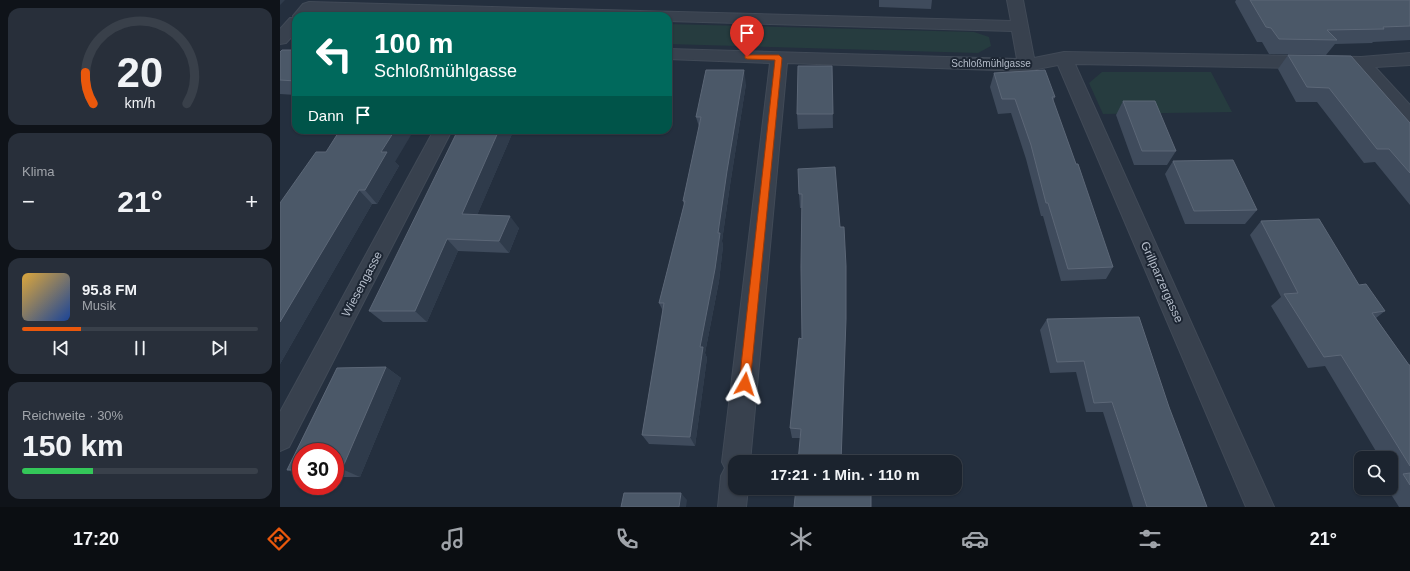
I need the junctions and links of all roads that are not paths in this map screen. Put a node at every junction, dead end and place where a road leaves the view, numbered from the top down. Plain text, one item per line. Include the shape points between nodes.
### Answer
1 (1015, 0) edge
2 (305, 12) edge
3 (506, 12) edge
4 (672, 16) edge
5 (1019, 26) junction
6 (292, 27) edge
7 (280, 41) edge
8 (292, 42) edge
9 (672, 54) edge
10 (779, 58) junction
11 (1064, 58) junction
12 (1410, 60) edge
13 (1361, 63) junction
14 (1027, 65) junction
15 (1410, 117) edge
16 (441, 134) edge
17 (280, 438) edge
18 (737, 455) edge
19 (733, 495) edge
20 (732, 507) edge
21 (1260, 507) edge

1 - 5 street
2 - 3 street via 309,7
4 - 5 street
5 - 14 street
6 - 7 street
7 - 8 street
9 - 10 street, Schloßmühlgasse
10 - 14 street, Schloßmühlgasse
10 - 18 street
11 - 13 street, Schloßmühlgasse
11 - 14 street, Schloßmühlgasse
11 - 21 street, Grillparzergasse
12 - 13 street, Schloßmühlgasse
13 - 15 street
16 - 17 street, Wiesengasse
19 - 20 street

